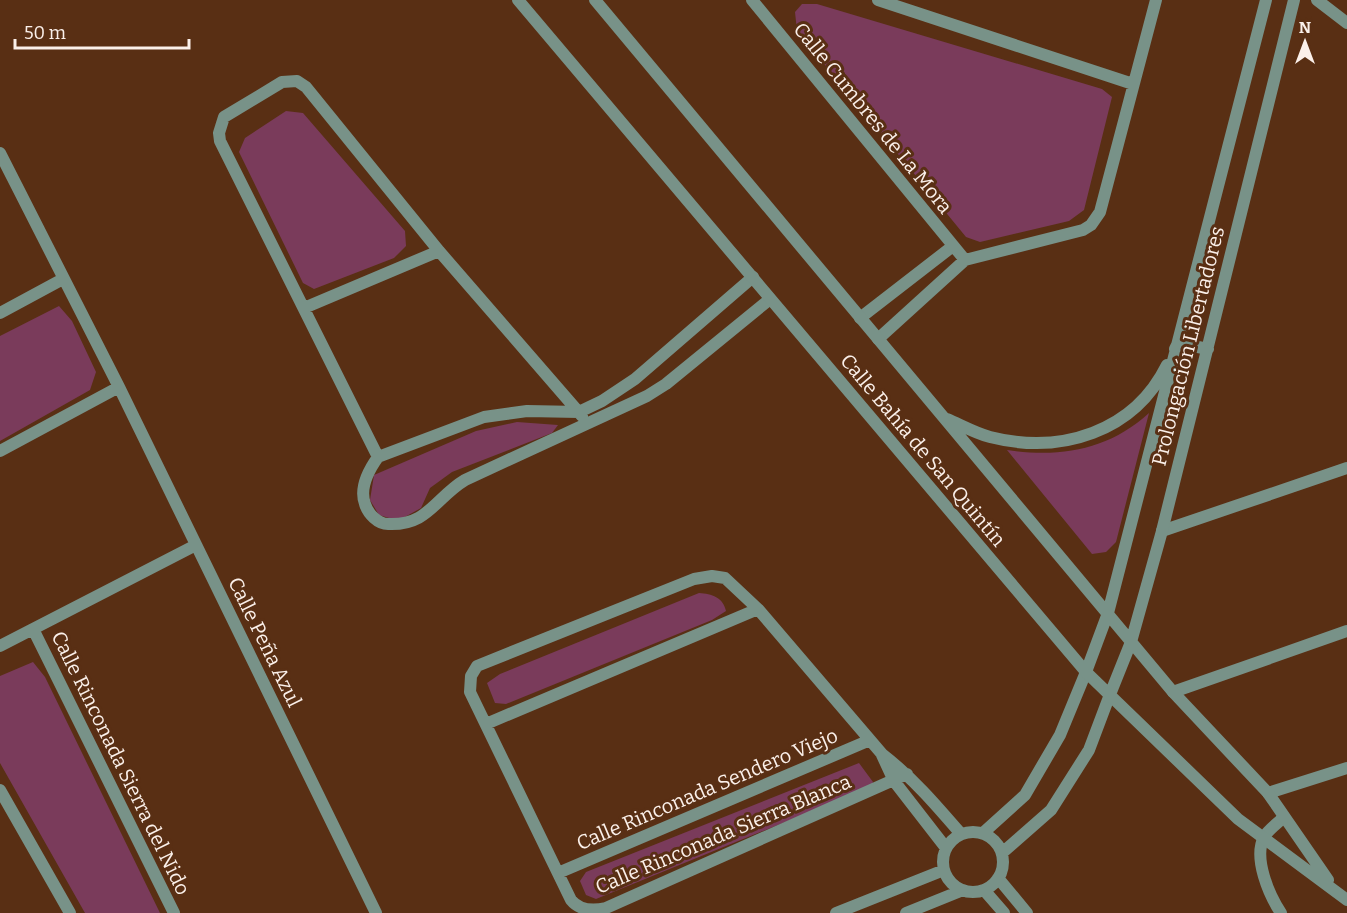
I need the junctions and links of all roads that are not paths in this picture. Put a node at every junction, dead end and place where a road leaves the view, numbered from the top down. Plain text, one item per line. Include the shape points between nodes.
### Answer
1 (518, 0) edge
2 (595, 0) edge
3 (752, 0) edge
4 (878, 0) edge
5 (1156, 0) edge
6 (1266, 0) edge
7 (1294, 0) edge
8 (1317, 0) edge
9 (1347, 23) edge
10 (1133, 84) junction
11 (0, 153) edge
12 (953, 246) junction
13 (439, 251) junction
14 (965, 260) junction
15 (753, 277) junction
16 (63, 279) junction
17 (770, 299) junction
18 (304, 308) junction
19 (0, 313) edge
20 (860, 318) junction
21 (878, 339) junction
22 (1178, 343) junction
23 (1208, 349) junction
24 (119, 387) junction
25 (579, 412) junction
26 (946, 418) junction
27 (588, 424) junction
28 (0, 451) edge
29 (378, 457) junction
30 (1347, 468) edge
31 (1162, 531) junction
32 (196, 545) junction
33 (758, 609) junction
34 (1108, 613) junction
35 (33, 629) junction
36 (1347, 631) edge
37 (1131, 642) junction
38 (0, 646) edge
39 (1086, 672) junction
40 (1173, 692) junction
41 (1109, 698) junction
42 (486, 724) junction
43 (870, 741) junction
44 (882, 754) junction
45 (1347, 768) edge
46 (907, 774) junction
47 (894, 781) junction
48 (0, 790) edge
49 (1268, 793) junction
50 (1284, 817) junction
51 (983, 833) junction
52 (961, 834) junction
53 (1263, 838) junction
54 (946, 848) junction
55 (1002, 853) junction
56 (944, 870) junction
57 (558, 873) junction
58 (998, 878) junction
59 (1334, 888) junction
60 (963, 890) junction
61 (984, 890) junction
62 (1347, 900) edge
63 (70, 913) edge
64 (174, 913) edge
65 (376, 913) edge
66 (836, 913) edge
67 (906, 913) edge
68 (1004, 913) edge
69 (1028, 913) edge
70 (1281, 913) edge

1 - 15 street, Calle Bahía de San Quintín
2 - 20 street, Calle Bahía de San Quintín
3 - 12 street, Calle Cumbres de La Mora
4 - 10 street
5 - 10 street
6 - 22 street, Prolongación Libertadores
7 - 23 street, Prolongación Libertadores
8 - 9 street
10 - 14 street via 1100,212 1091,225
11 - 16 street, Calle Peña Azul
12 - 14 street, Calle Cumbres de La Mora
12 - 20 street
13 - 18 street
13 - 18 street via 306,87 297,81 282,82 224,117 219,133
13 - 25 street
14 - 21 street
15 - 17 street, Calle Bahía de San Quintín
15 - 25 street via 635,379
16 - 19 street
16 - 24 street, Calle Peña Azul
17 - 27 street via 666,384
17 - 39 street, Calle Bahía de San Quintín
18 - 29 street
20 - 21 street, Calle Bahía de San Quintín
21 - 26 street, Calle Bahía de San Quintín
22 - 23 street
22 - 26 street via 1156,387 1126,417 1088,437 1034,442 990,437
22 - 34 street, Prolongación Libertadores
23 - 31 street, Prolongación Libertadores
24 - 28 street
24 - 32 street, Calle Peña Azul
25 - 27 street
25 - 29 street via 527,411 484,417
26 - 34 street, Calle Bahía de San Quintín
27 - 29 street via 465,480 449,489 430,512 406,525 383,524 366,508 362,497 364,484
30 - 31 street
31 - 37 street, Prolongación Libertadores
32 - 35 street, Calle Rinconada Sierra del Nido
32 - 65 street, Calle Peña Azul
33 - 42 street
33 - 42 street, Calle Rinconada Sierra Blanca via 725,578 703,577 477,666 469,685
33 - 43 street, Calle Rinconada Sierra Blanca
34 - 37 street, Calle Bahía de San Quintín
34 - 39 street, Prolongación Libertadores
35 - 38 street, Calle Rinconada Sierra del Nido
35 - 64 street, Calle Rinconada Sierra del Nido
36 - 40 street
37 - 40 street, Calle Bahía de San Quintín
37 - 41 street, Prolongación Libertadores
39 - 41 street, Calle Bahía de San Quintín
39 - 51 street, Prolongación Libertadores via 1060,735 1025,795
40 - 49 street, Calle Bahía de San Quintín
41 - 53 street, Calle Bahía de San Quintín
41 - 55 street, Prolongación Libertadores via 1089,750 1051,810
42 - 57 street, Calle Rinconada Sierra Blanca
43 - 44 street, Calle Rinconada Sierra Blanca
43 - 57 street, Calle Rinconada Sendero Viejo
44 - 46 street, Calle Rinconada Sierra Blanca
44 - 47 street, Calle Rinconada Sierra Blanca
45 - 49 street
46 - 47 street, Calle Rinconada Sierra Blanca
46 - 52 street, Calle Rinconada Sierra Blanca
47 - 54 street, Calle Rinconada Sierra Blanca
47 - 57 street, Calle Rinconada Sierra Blanca via 606,908 590,910 576,905
48 - 63 street
49 - 50 street, Calle Bahía de San Quintín
50 - 53 street
50 - 59 street, Calle Bahía de San Quintín
51 - 52 street
51 - 55 street
52 - 54 street
53 - 59 street, Calle Bahía de San Quintín
53 - 70 street via 1263,879
54 - 56 street
55 - 58 street
56 - 60 street via 954,885
56 - 66 street
58 - 61 street
58 - 69 street
59 - 62 street, Calle Bahía de San Quintín
60 - 61 street
60 - 67 street
61 - 68 street

